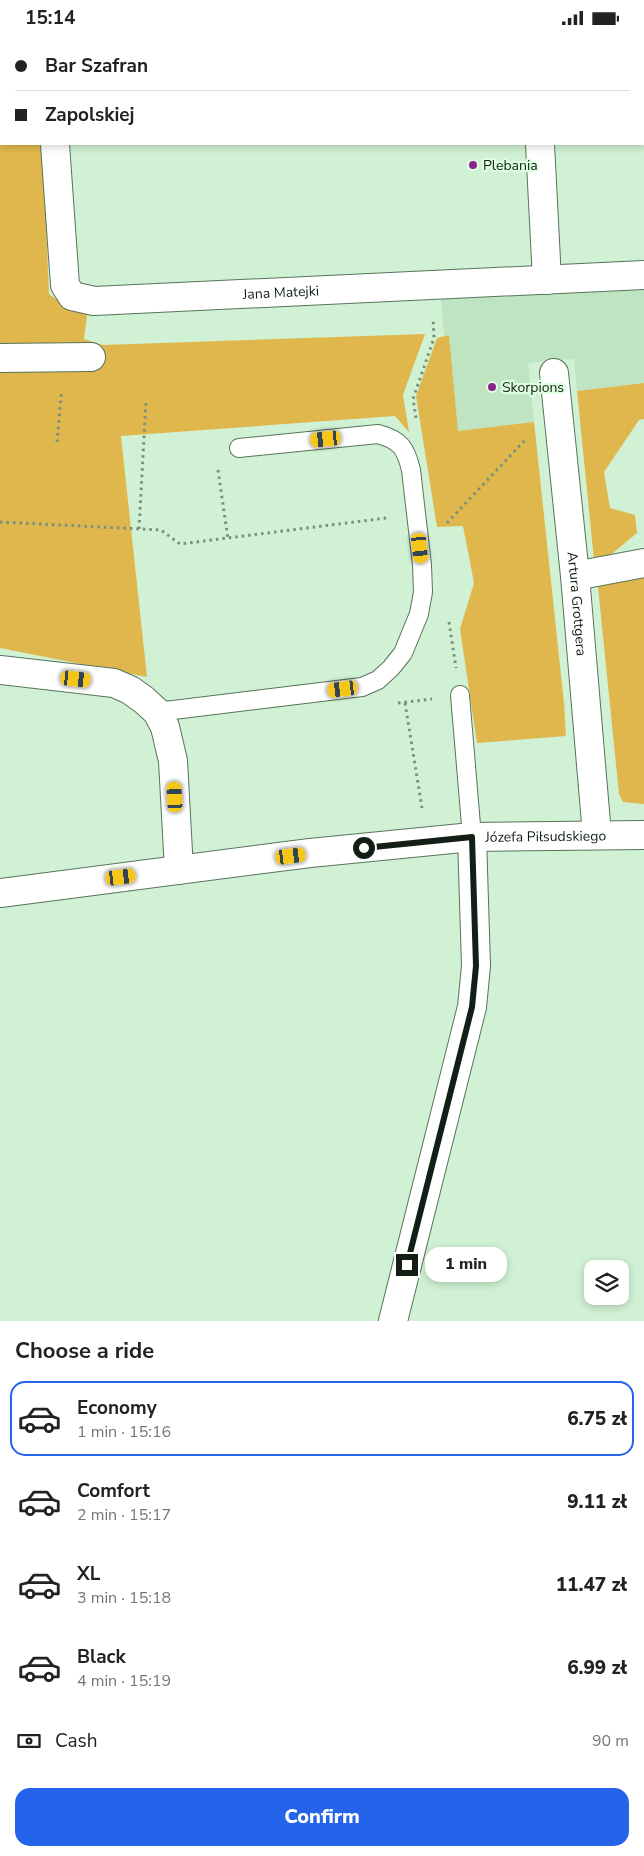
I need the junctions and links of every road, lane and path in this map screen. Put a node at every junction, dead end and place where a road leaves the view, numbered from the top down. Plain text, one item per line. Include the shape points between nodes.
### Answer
1 (55, 145) edge
2 (540, 145) edge
3 (644, 275) edge
4 (547, 280) junction
5 (90, 357) joint
6 (0, 358) edge
7 (554, 373) dead end
8 (146, 401) dead end
9 (528, 437) dead end
10 (57, 443) dead end
11 (238, 448) joint
12 (416, 515) junction
13 (0, 522) edge
14 (442, 528) dead end
15 (139, 529) junction
16 (228, 539) junction
17 (644, 563) edge
18 (575, 576) junction
19 (0, 670) edge
20 (460, 695) joint
21 (405, 703) junction
22 (395, 704) dead end
23 (157, 712) junction
24 (423, 813) dead end
25 (598, 835) junction
26 (644, 835) edge
27 (472, 837) junction
28 (179, 870) junction
29 (0, 893) edge
30 (393, 1321) edge

1 - 4 street, Jana Matejki via 65,285 72,296 94,301
2 - 4 street
3 - 4 street, Jana Matejki
5 - 6 street
5 - 10 path via 61,396
7 - 18 street, Artura Grottgera
8 - 15 path
9 - 14 path
11 - 12 lane via 378,434 391,437 402,445 408,457
11 - 16 path via 215,453
12 - 16 path
12 - 23 lane via 423,583 419,614 403,653 378,680 362,687
13 - 15 path
15 - 16 path via 161,531 180,544
17 - 18 street
18 - 25 street, Artura Grottgera
19 - 23 street via 114,683 130,690
20 - 21 path
20 - 27 lane
21 - 22 path
21 - 24 path
23 - 28 street via 165,727 173,761
25 - 26 street, Józefa Piłsudskiego
25 - 27 street, Józefa Piłsudskiego
27 - 28 street, Józefa Piłsudskiego
27 - 30 street via 476,966 472,1007
28 - 29 street, Józefa Piłsudskiego

